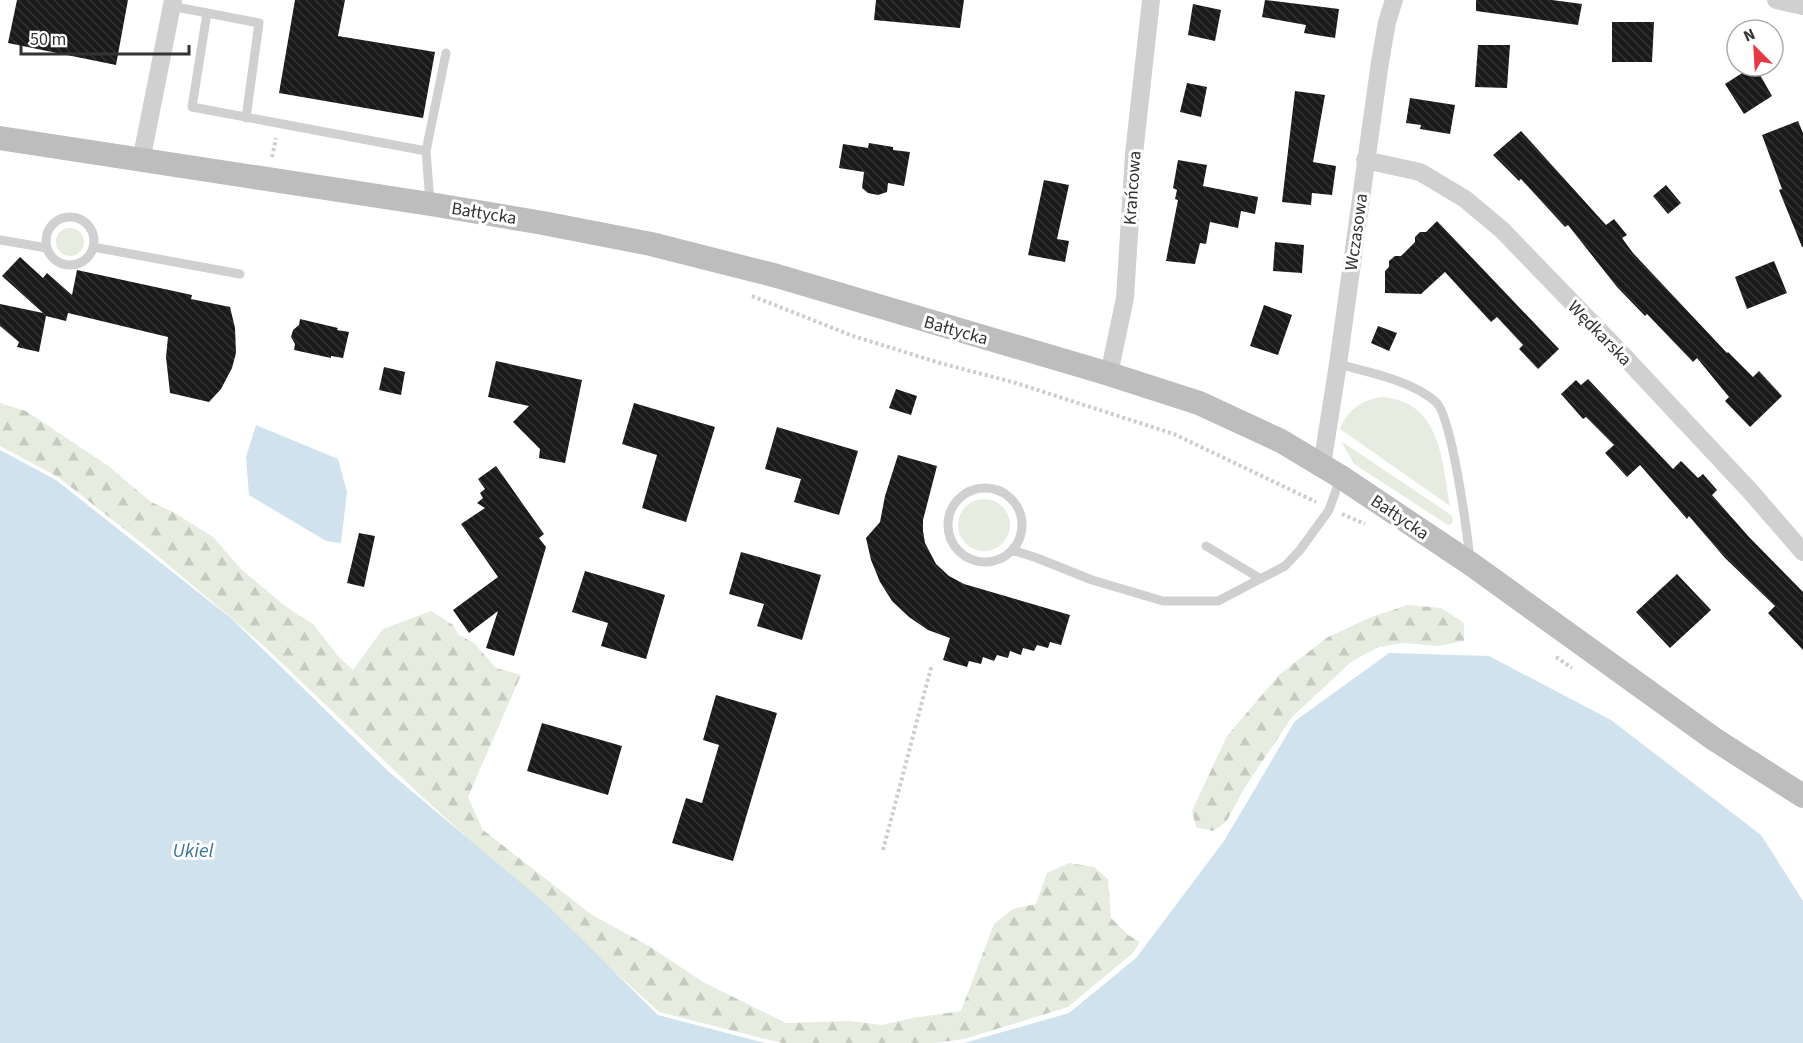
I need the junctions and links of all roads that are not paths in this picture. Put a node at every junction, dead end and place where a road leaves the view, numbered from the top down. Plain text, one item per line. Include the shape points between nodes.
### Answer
1 (1151, 0) edge
2 (1394, 0) edge
3 (1776, 0) edge
4 (172, 3) edge
5 (1803, 6) edge
6 (207, 13) junction
7 (446, 53) dead end
8 (246, 118) junction
9 (0, 138) edge
10 (426, 151) junction
11 (1365, 160) junction
12 (141, 161) junction
13 (430, 204) junction
14 (0, 240) edge
15 (93, 247) junction
16 (47, 248) junction
17 (240, 274) dead end
18 (1338, 364) junction
19 (1109, 374) junction
20 (1332, 471) junction
21 (1206, 546) dead end
22 (1012, 550) junction
23 (1803, 552) edge
24 (1471, 564) junction
25 (1261, 579) junction
26 (1803, 796) edge

1 - 19 street, Krańcowa via 1134,154 1125,298
2 - 11 street, Wczasowa
3 - 5 street
4 - 6 lane
4 - 12 street
6 - 8 lane via 259,22
6 - 8 lane via 192,107
7 - 10 lane
8 - 10 lane
9 - 12 main road, Bałtycka
10 - 13 lane
11 - 18 street, Wczasowa
11 - 23 street, Wędkarska via 1420,172 1465,199 1502,230 1653,387
12 - 13 main road, Bałtycka
13 - 19 main road, Bałtycka via 689,253
14 - 16 lane
15 - 16 lane via 84,260 70,265 56,260
15 - 16 lane via 87,224 65,217 51,225
15 - 17 lane
18 - 20 street, Wczasowa
18 - 24 lane via 1406,383 1438,403 1449,430
19 - 20 main road, Bałtycka via 1218,411
20 - 24 main road, Bałtycka
20 - 25 lane via 1330,508 1285,566
21 - 25 lane
22 - 22 lane via 991,562 979,562 958,551 948,530 952,506 971,490 984,488 1007,495 1021,515 1019,540
22 - 25 lane via 1163,601 1218,601
24 - 26 main road, Bałtycka via 1636,685

